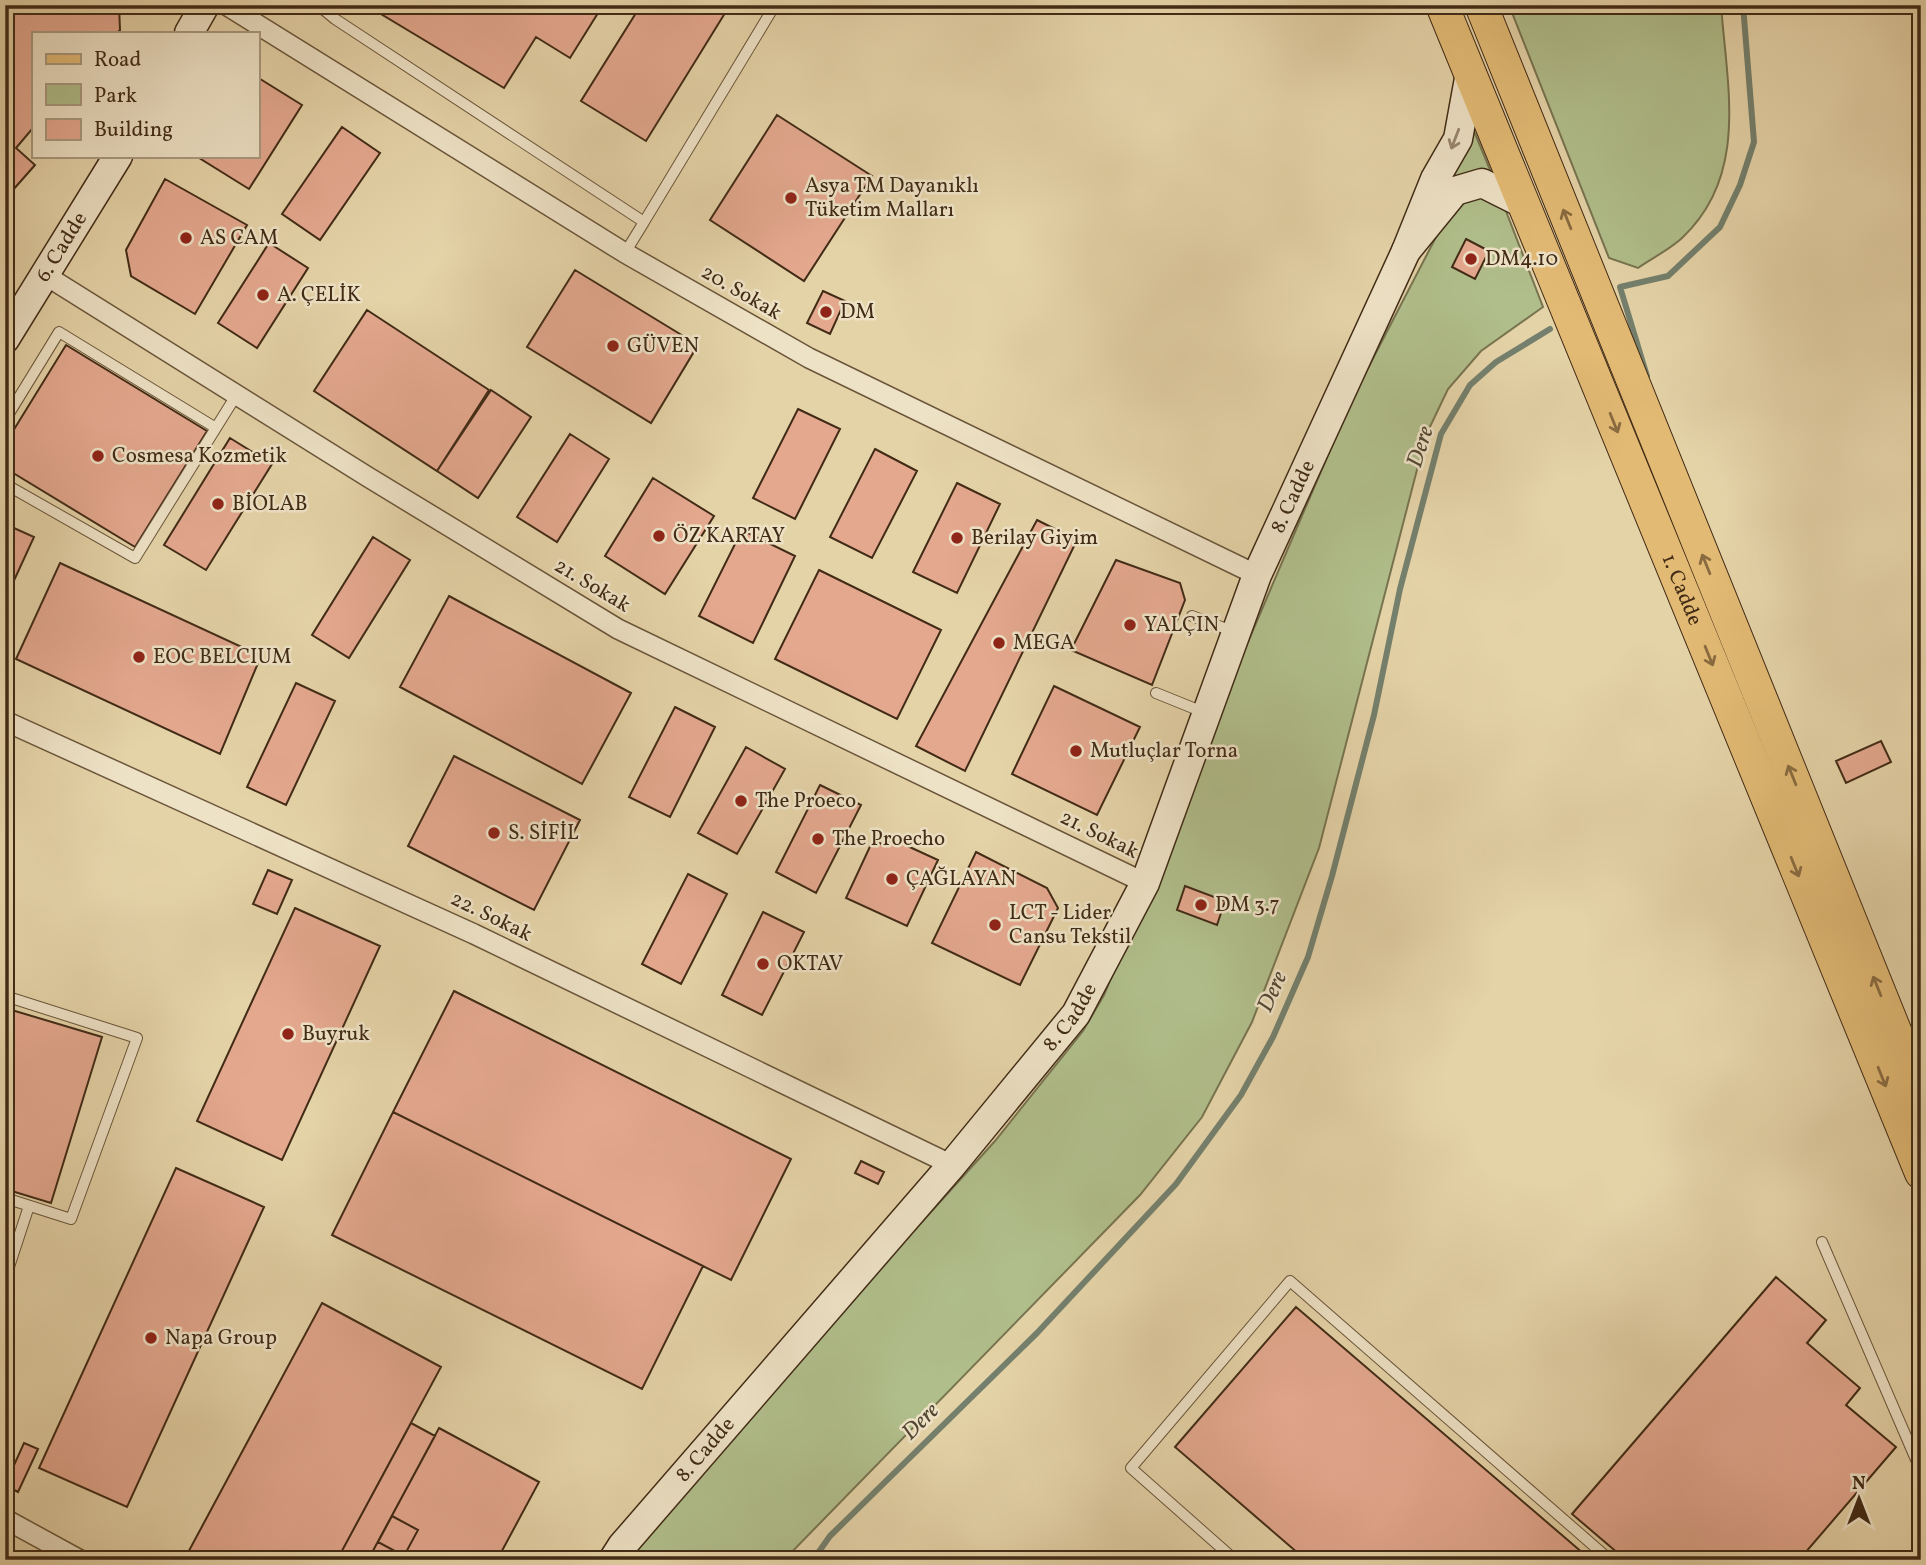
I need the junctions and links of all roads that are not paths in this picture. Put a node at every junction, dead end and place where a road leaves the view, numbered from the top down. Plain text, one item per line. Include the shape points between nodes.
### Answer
1 (205, 5) edge
2 (226, 5) edge
3 (318, 5) edge
4 (775, 5) edge
5 (1442, 5) edge
6 (1481, 5) edge
7 (190, 32) edge
8 (1470, 73) junction
9 (117, 158) edge
10 (1524, 204) junction
11 (644, 222) junction
12 (1406, 251) junction
13 (625, 253) junction
14 (45, 275) junction
15 (5, 339) edge
16 (237, 394) junction
17 (5, 420) edge
18 (216, 428) junction
19 (5, 484) edge
20 (1257, 575) junction
21 (1192, 616) dead end
22 (1236, 633) junction
23 (1156, 693) dead end
24 (1207, 713) junction
25 (5, 721) edge
26 (1145, 883) junction
27 (5, 996) edge
28 (1921, 1094) edge
29 (952, 1165) junction
30 (1921, 1173) edge
31 (5, 1198) edge
32 (29, 1206) junction
33 (1822, 1242) dead end
34 (5, 1279) edge
35 (1921, 1471) edge
36 (5, 1519) edge
37 (80, 1560) edge
38 (613, 1560) edge
39 (1236, 1560) edge
40 (1610, 1560) edge

1 - 7 street
2 - 13 street, 20. Sokak
3 - 11 lane
4 - 11 lane
5 - 8 main road, 1. Cadde
28 -> 6 main road, 1. Cadde
8 - 10 main road, 1. Cadde
8 -> 12 street, 8. Cadde via 1458,139 1435,179
9 - 14 street, 6. Cadde
10 - 12 street, 8. Cadde via 1482,183 1455,191
10 -> 30 main road, 1. Cadde
11 - 13 lane
12 - 20 street, 8. Cadde
13 - 20 street, 20. Sokak via 809,358
14 - 15 street, 6. Cadde
14 - 16 street, 21. Sokak
16 - 18 lane
16 - 26 street, 21. Sokak via 618,629
17 - 18 lane via 59,332
18 - 19 lane via 135,558
20 - 22 street, 8. Cadde
21 - 22 lane
22 - 24 street, 8. Cadde
23 - 24 lane
24 - 26 street, 8. Cadde
25 - 29 street, 22. Sokak via 461,928
26 - 29 street, 8. Cadde via 1076,1014
27 - 32 lane via 137,1038 71,1219
29 - 38 street, 8. Cadde
31 - 32 lane
32 - 34 lane
33 - 35 lane
36 - 37 street
39 - 40 lane via 1131,1468 1290,1281

